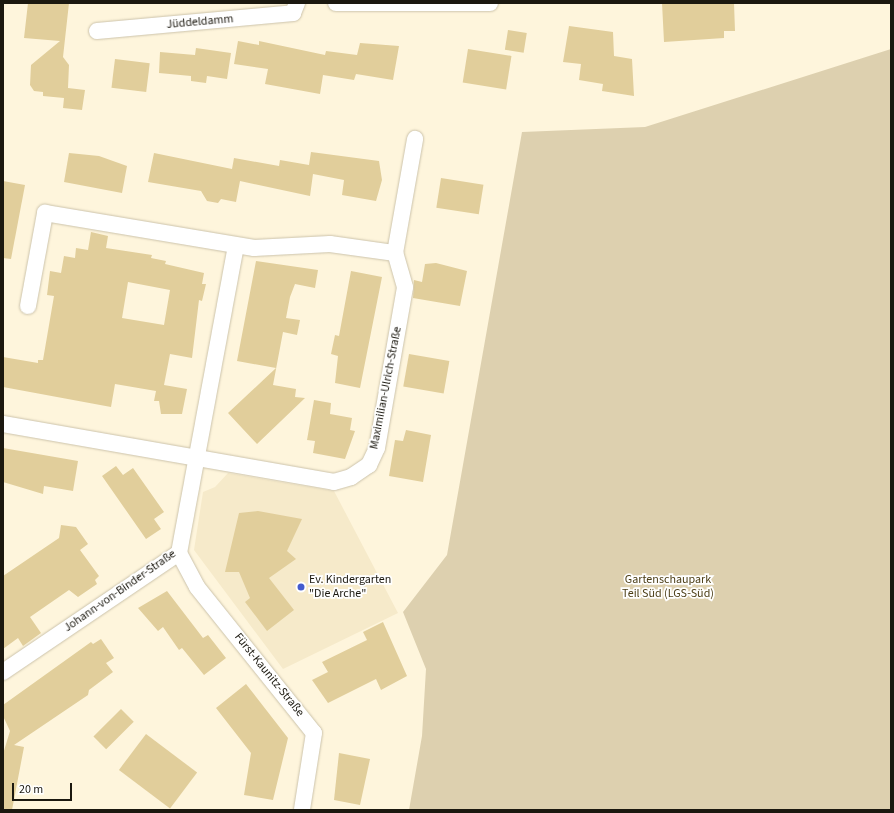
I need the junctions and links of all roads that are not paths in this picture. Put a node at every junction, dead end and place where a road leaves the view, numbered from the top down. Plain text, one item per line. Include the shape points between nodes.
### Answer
1 (297, 3) edge
2 (336, 3) edge
3 (490, 3) edge
4 (97, 32) dead end
5 (415, 139) dead end
6 (236, 246) junction
7 (395, 254) junction
8 (28, 306) dead end
9 (3, 424) edge
10 (197, 458) junction
11 (179, 553) junction
12 (3, 672) edge
13 (302, 810) edge

1 - 4 street, Jüddeldamm via 293,13
2 - 3 street
5 - 7 street, Maximilian-Ulrich-Straße
6 - 7 street via 330,244
6 - 8 street via 45,212
6 - 10 street
7 - 10 street, Maximilian-Ulrich-Straße via 405,287 377,448 369,465 351,477 334,482
9 - 10 street, Maximilian-Ulrich-Straße
10 - 11 street, Johann-von-Binder-Straße
11 - 12 street, Johann-von-Binder-Straße
11 - 13 street, Fürst-Kaunitz-Straße via 198,587 314,733

